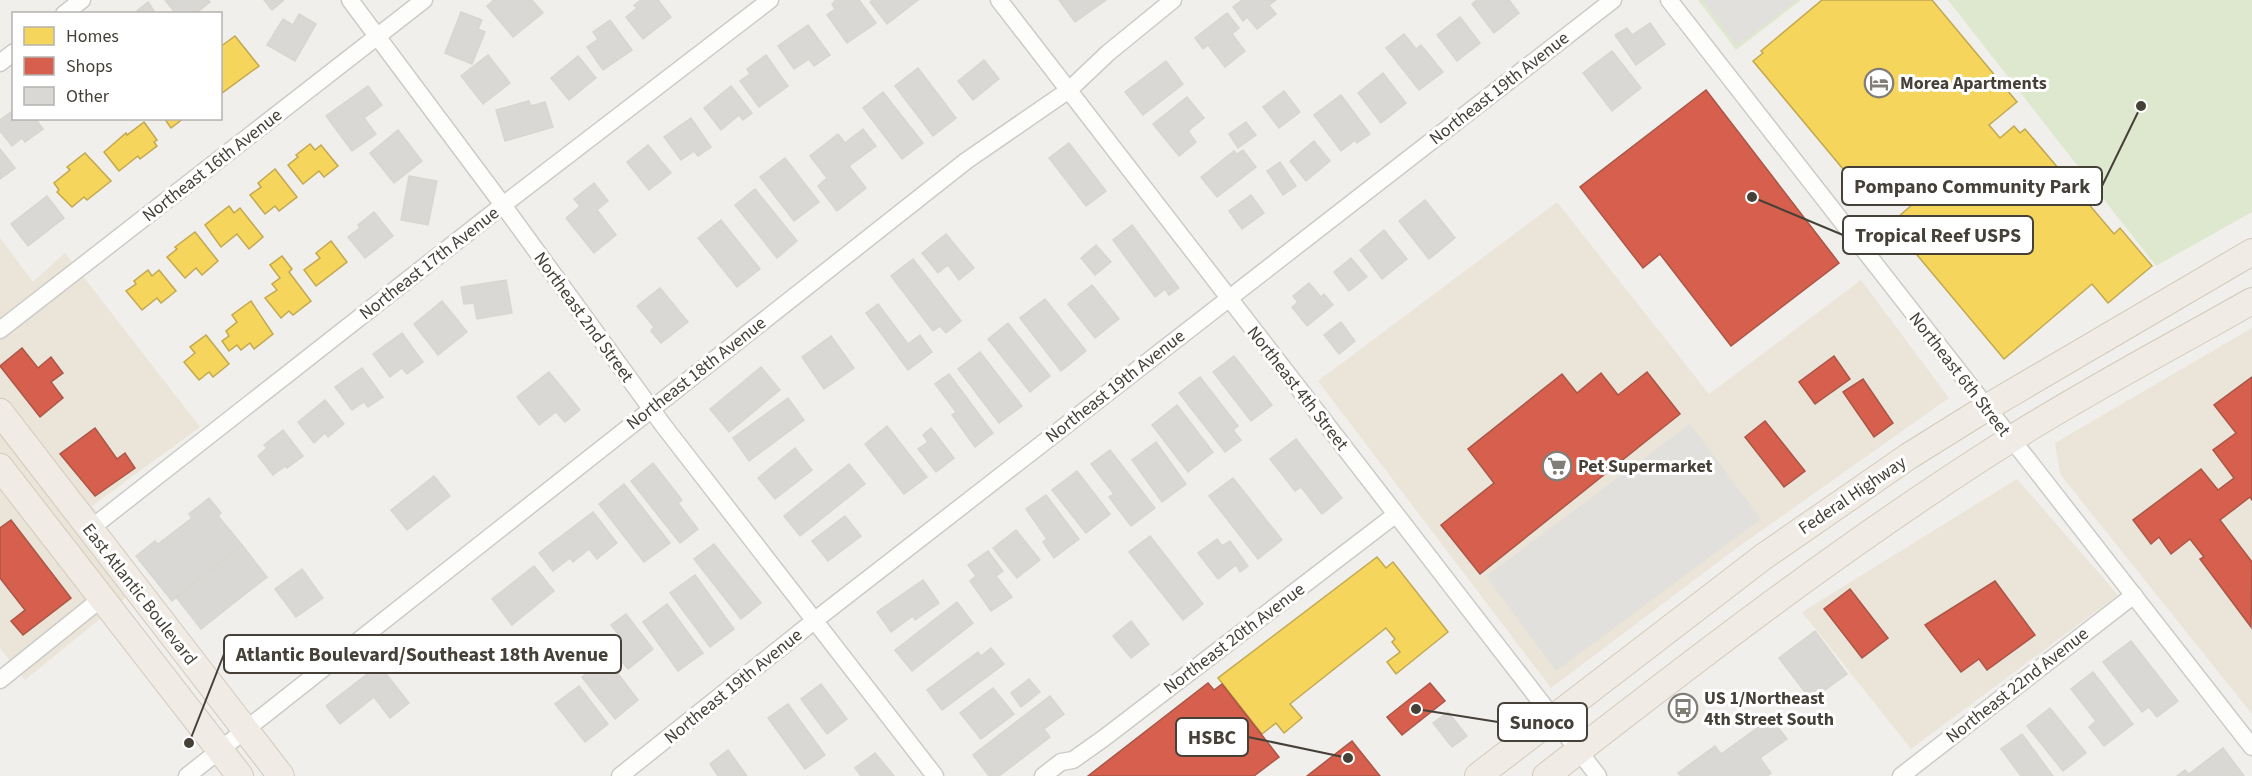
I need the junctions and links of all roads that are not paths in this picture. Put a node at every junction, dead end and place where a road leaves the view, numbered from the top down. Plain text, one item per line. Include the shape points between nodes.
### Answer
1 (82, 0) edge
2 (350, 0) edge
3 (424, 0) edge
4 (770, 0) edge
5 (999, 0) edge
6 (1173, 0) edge
7 (1613, 0) edge
8 (1669, 0) edge
9 (67, 12) edge
10 (377, 36) junction
11 (12, 54) edge
12 (0, 63) edge
13 (1069, 90) junction
14 (503, 205) junction
15 (2252, 252) edge
16 (1228, 298) junction
17 (2252, 301) edge
18 (0, 330) edge
19 (650, 408) junction
20 (1986, 408) junction
21 (0, 412) edge
22 (0, 438) edge
23 (2011, 439) junction
24 (0, 467) edge
25 (1395, 515) junction
26 (90, 529) junction
27 (2134, 595) junction
28 (102, 598) junction
29 (814, 621) junction
30 (0, 680) edge
31 (1554, 718) junction
32 (246, 731) junction
33 (2252, 747) edge
34 (220, 750) junction
35 (1579, 751) junction
36 (1072, 760) junction
37 (934, 775) edge
38 (187, 776) edge
39 (240, 776) edge
40 (281, 776) edge
41 (620, 776) edge
42 (1043, 776) edge
43 (1061, 776) edge
44 (1478, 776) edge
45 (1546, 776) edge
46 (1598, 776) edge
47 (1900, 776) edge

1 - 9 street
2 - 10 street, Northeast 2nd Street
3 - 10 street, Northeast 16th Avenue
4 - 14 street, Northeast 17th Avenue
5 - 13 street, Northeast 4th Street
6 - 13 street, Northeast 18th Avenue
7 - 16 street, Northeast 19th Avenue
8 - 20 street, Northeast 6th Street
10 - 14 street, Northeast 2nd Street
10 - 18 street, Northeast 16th Avenue
11 - 12 street
13 - 16 street, Northeast 4th Street
13 - 19 street, Northeast 18th Avenue via 966,161
14 - 19 street, Northeast 2nd Street
14 - 26 street, Northeast 17th Avenue
15 - 20 main road, Federal Highway
16 - 25 street, Northeast 4th Street
16 - 29 street, Northeast 19th Avenue
17 - 23 main road
19 - 29 street, Northeast 2nd Street
19 - 32 street, Northeast 18th Avenue
20 - 23 street, Northeast 6th Street
20 - 31 main road, Federal Highway via 1772,551
21 - 26 main road, East Atlantic Boulevard
22 - 26 main road
23 - 27 street, Northeast 6th Street
23 - 35 main road via 1870,532
24 - 28 main road, East Atlantic Boulevard
25 - 31 street, Northeast 4th Street
25 - 36 street, Northeast 20th Avenue
26 - 32 main road, East Atlantic Boulevard
27 - 33 street, Northeast 6th Street
27 - 47 street, Northeast 22nd Avenue
28 - 30 street
28 - 34 main road, East Atlantic Boulevard
29 - 37 street, Northeast 2nd Street
29 - 41 street, Northeast 19th Avenue
31 - 35 street, Northeast 4th Street
31 - 44 main road, Federal Highway
32 - 34 street, Northeast 18th Avenue
32 - 40 main road, East Atlantic Boulevard
34 - 38 street, Northeast 18th Avenue
34 - 39 main road, East Atlantic Boulevard
35 - 45 main road
35 - 46 street, Northeast 4th Street
36 - 42 street, Northeast 20th Avenue via 1061,762
36 - 43 street, Northeast 20th Avenue

